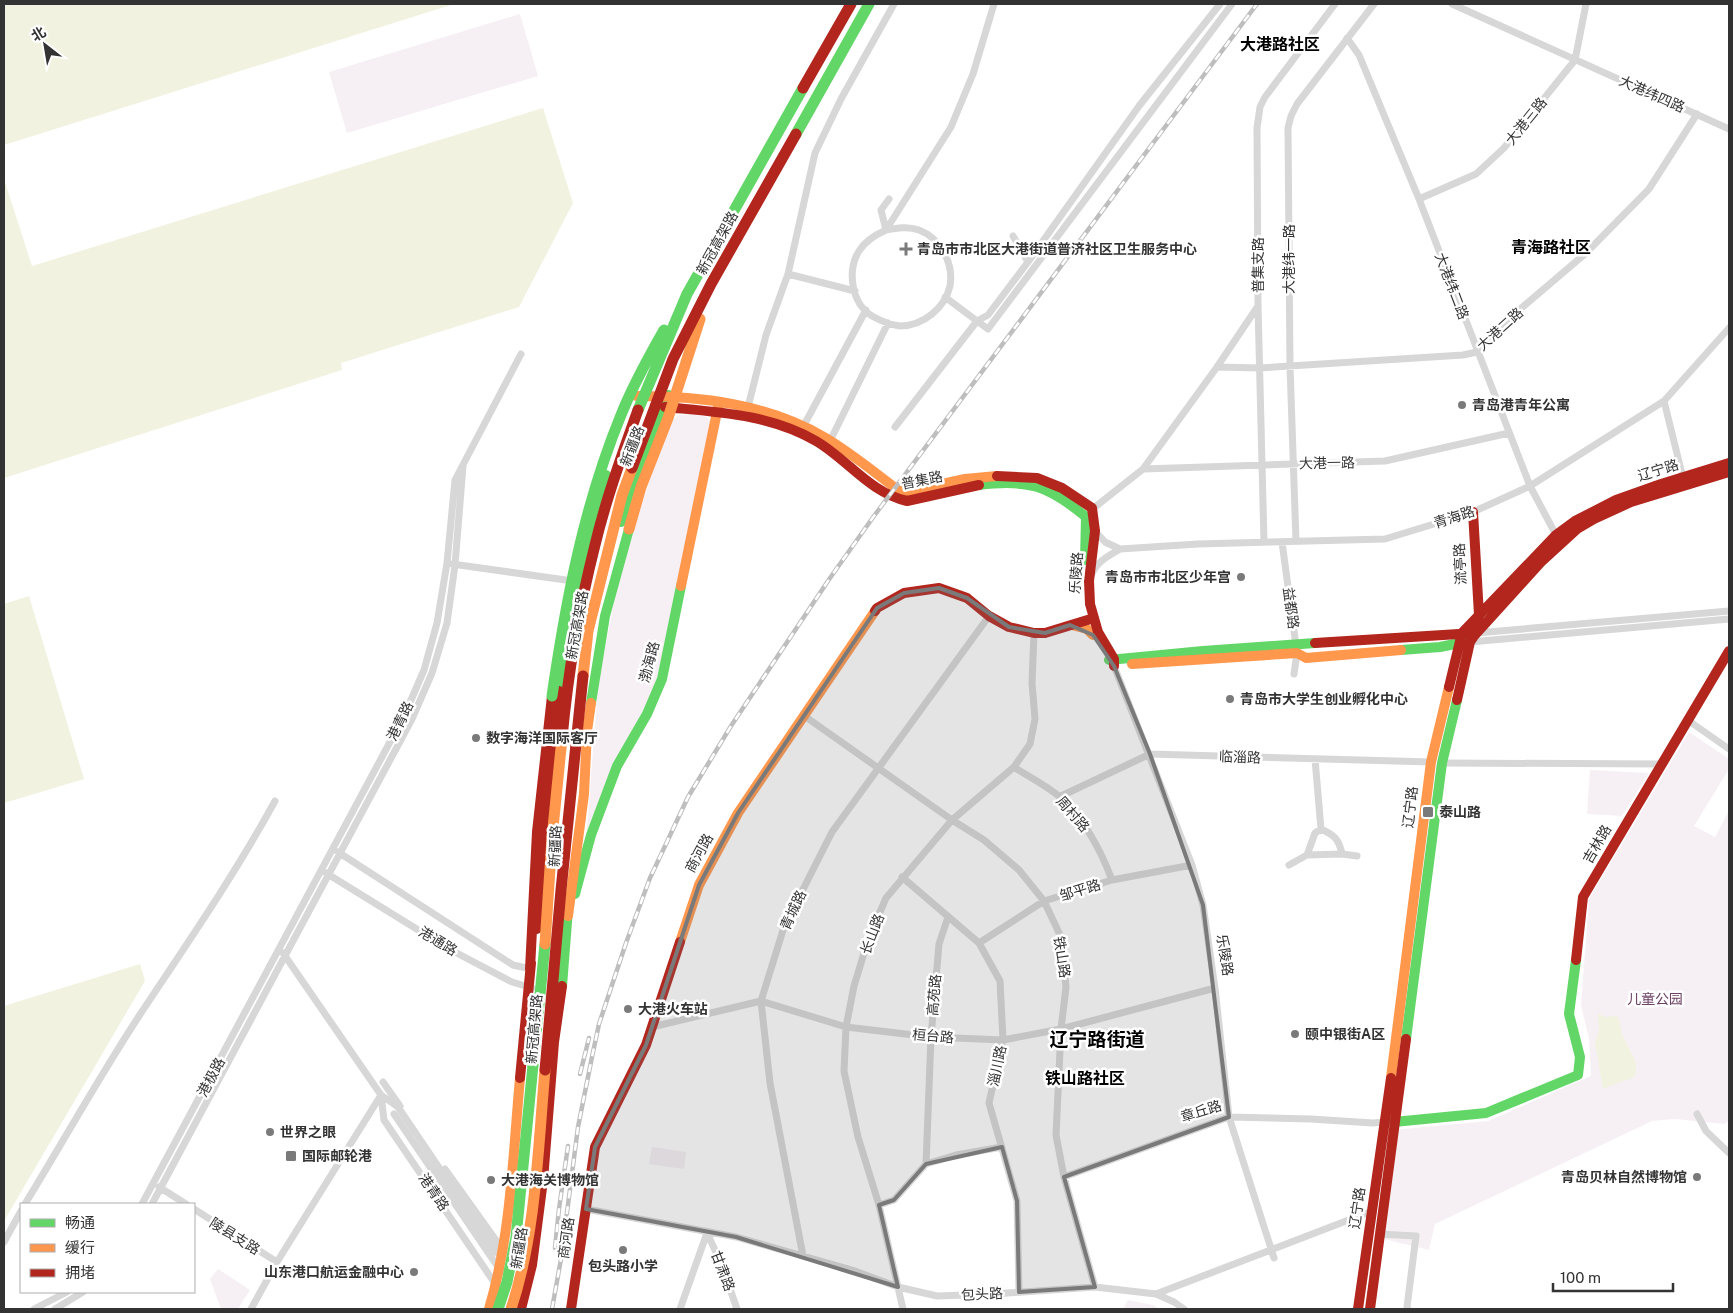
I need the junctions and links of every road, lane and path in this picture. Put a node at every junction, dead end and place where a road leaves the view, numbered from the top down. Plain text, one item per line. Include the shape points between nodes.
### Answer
1 (851, 4) edge
2 (869, 4) edge
3 (894, 4) edge
4 (994, 4) edge
5 (1220, 4) edge
6 (1232, 4) edge
7 (1335, 4) edge
8 (1374, 4) edge
9 (1452, 4) edge
10 (1586, 4) edge
11 (1347, 38) junction
12 (1575, 60) junction
13 (1697, 114) junction
14 (1729, 129) edge
15 (889, 199) dead end
16 (1419, 199) junction
17 (886, 230) junction
18 (1012, 236) dead end
19 (1028, 262) junction
20 (788, 274) junction
21 (711, 284) junction
22 (855, 291) junction
23 (687, 294) junction
24 (946, 297) junction
25 (1258, 306) junction
26 (866, 310) junction
27 (977, 321) junction
28 (888, 323) junction
29 (1729, 328) edge
30 (1477, 352) junction
31 (521, 354) dead end
32 (1290, 366) junction
33 (1217, 367) junction
34 (1260, 368) junction
35 (669, 395) junction
36 (633, 396) junction
37 (1664, 401) junction
38 (664, 406) junction
39 (718, 407) junction
40 (748, 407) junction
41 (803, 427) junction
42 (895, 427) dead end
43 (1510, 433) junction
44 (830, 441) junction
45 (463, 463) junction
46 (1293, 463) junction
47 (1729, 463) edge
48 (1262, 466) junction
49 (1142, 469) junction
50 (1729, 472) edge
51 (1683, 478) junction
52 (1530, 486) junction
53 (1473, 512) junction
54 (1089, 513) junction
55 (1095, 531) junction
56 (1556, 536) junction
57 (1296, 541) junction
58 (1264, 542) junction
59 (1282, 542) junction
60 (1120, 549) junction
61 (447, 563) junction
62 (455, 564) junction
63 (1089, 581) junction
64 (578, 582) junction
65 (1729, 611) edge
66 (1478, 615) junction
67 (990, 616) junction
68 (1090, 616) junction
69 (1729, 619) edge
70 (1070, 625) junction
71 (1034, 633) junction
72 (1093, 635) junction
73 (1466, 638) junction
74 (1296, 649) junction
75 (1729, 651) edge
76 (1112, 662) junction
77 (1294, 674) dead end
78 (803, 715) junction
79 (1689, 721) junction
80 (1729, 749) edge
81 (1150, 754) junction
82 (1315, 759) junction
83 (1437, 762) junction
84 (1662, 764) junction
85 (878, 768) junction
86 (1014, 768) junction
87 (1059, 797) junction
88 (275, 801) dead end
89 (952, 820) junction
90 (1321, 829) junction
91 (332, 849) junction
92 (341, 854) junction
93 (1342, 854) junction
94 (1307, 855) junction
95 (1357, 856) dead end
96 (1192, 865) junction
97 (1289, 865) dead end
98 (321, 870) junction
99 (329, 875) junction
100 (902, 878) junction
101 (1112, 880) junction
102 (1044, 901) junction
103 (568, 916) junction
104 (948, 917) junction
105 (979, 943) junction
106 (279, 948) junction
107 (285, 956) junction
108 (564, 967) junction
109 (530, 969) junction
110 (528, 988) junction
111 (562, 988) junction
112 (1215, 988) junction
113 (761, 1001) junction
114 (652, 1027) junction
115 (846, 1027) junction
116 (1061, 1029) junction
117 (931, 1036) junction
118 (1003, 1040) junction
119 (1578, 1075) joint
120 (383, 1082) dead end
121 (380, 1095) junction
122 (394, 1114) dead end
123 (1697, 1114) dead end
124 (1229, 1117) junction
125 (1390, 1122) junction
126 (1002, 1147) junction
127 (1729, 1153) edge
128 (926, 1164) junction
129 (1064, 1177) junction
130 (154, 1183) junction
131 (162, 1188) junction
132 (26, 1203) edge
133 (143, 1203) edge
134 (153, 1203) edge
135 (184, 1203) edge
136 (878, 1205) junction
137 (586, 1209) junction
138 (195, 1210) edge
139 (1372, 1210) junction
140 (20, 1213) edge
141 (708, 1232) junction
142 (1380, 1234) junction
143 (4, 1242) edge
144 (503, 1252) junction
145 (1273, 1254) junction
146 (803, 1256) junction
147 (277, 1262) junction
148 (500, 1270) junction
149 (496, 1285) junction
150 (898, 1287) junction
151 (1095, 1287) junction
152 (1019, 1292) junction
153 (65, 1293) edge
154 (81, 1293) edge
155 (1156, 1294) junction
156 (34, 1309) edge
157 (55, 1309) edge
158 (252, 1309) edge
159 (489, 1309) edge
160 (498, 1309) edge
161 (511, 1309) edge
162 (521, 1309) edge
163 (571, 1309) edge
164 (680, 1309) edge
165 (738, 1309) edge
166 (902, 1309) edge
167 (1184, 1309) edge
168 (1358, 1309) edge
169 (1370, 1309) edge
170 (1408, 1309) edge

1 - 23 main road, 新冠高架路, bridge
2 - 21 main road, 新冠高架路, bridge
3 - 20 street via 815,153
4 - 17 street via 951,127
5 - 19 street via 1139,106
6 - 27 street via 988,329
7 - 25 street, 普集支路 via 1260,107 1256,128
8 - 11 street, 大港纬一路
9 - 12 street, 大港纬四路
10 - 12 street, 大港三路
11 - 16 street, 大港纬二路 via 1359,55
11 - 32 street, 大港纬一路 via 1298,104 1288,128
12 - 13 street, 大港纬四路
12 - 16 street, 大港三路 via 1504,148 1476,174
13 - 14 street, 大港纬四路
13 - 30 street, 大港二路 via 1649,189 1586,253 1492,334
15 - 17 street via 881,210
16 - 30 street, 大港纬二路
17 - 22 street via 870,238 859,251 853,267
17 - 24 street via 902,227 919,230 934,239 945,252 950,269
18 - 19 street
19 - 27 street via 988,315
20 - 22 street
20 - 40 street via 766,335
21 - 103 main road, bridge via 668,418 641,487 605,616 587,731 584,794
21 - 161 main road, 新冠高架路, bridge via 673,359 622,495 588,631 560,890 528,1243
22 - 26 street
23 - 109 main road, bridge via 648,356 620,414 574,572 552,696 540,800
23 - 160 main road, 新冠高架路, bridge via 644,395 612,485 581,603 566,696 516,1237
24 - 27 street
24 - 28 street via 932,315 917,323 900,326
25 - 33 street, 普集支路
25 - 34 street
26 - 28 street
26 - 41 street
27 - 42 street
28 - 44 street
29 - 37 street, 青海路
30 - 32 street, 大港二路
30 - 43 street, 大港纬二路
31 - 45 street, 港青路
32 - 34 street, 大港二路
32 - 46 street, 大港纬一路
33 - 34 street, 大港二路
33 - 49 street, 普集支路
34 - 48 street
35 - 36 main road, 普集路
35 - 38 main road, 新疆路
35 - 39 main road, 普集路
36 - 38 main road
36 - 64 main road, 新疆路 via 611,456
37 - 51 street
37 - 52 street, 青海路
38 - 39 main road
38 - 103 main road, 新疆路 via 622,519 594,626 570,840
39 - 40 main road, 普集路
39 - 54 main road, 普集路 via 793,430 819,443 899,500 988,483 1032,484 1048,489
39 - 103 main road, 渤海路 via 662,679 647,714 617,766 591,834
40 - 41 main road, 普集路
41 - 44 main road, 普集路
43 - 46 street, 大港一路 via 1385,461
43 - 52 street, 大港纬二路
44 - 54 main road, 普集路 via 898,490 906,492 975,477 1037,478 1062,488
45 - 61 street, 港青路 via 454,480
45 - 62 street, 港青路
46 - 48 street, 大港一路
46 - 57 street, 大港纬一路
47 - 51 main road, 辽宁路
48 - 49 street, 大港一路
48 - 58 street
49 - 54 street, 普集支路
50 - 73 main road, 辽宁路 via 1634,502 1576,530
51 - 56 main road, 辽宁路 via 1601,505 1573,521
52 - 53 street, 青海路
52 - 56 street, 大港纬二路
53 - 57 street, 青海路 via 1386,539
53 - 66 main road, 流亭路
54 - 55 main road, 乐陵路
54 - 68 main road, 乐陵路 via 1084,601
55 - 60 street via 1105,542
55 - 63 main road, 乐陵路
56 - 66 main road, 辽宁路
57 - 59 street, 青海路
58 - 59 street, 青海路
58 - 60 street, 青海路
59 - 74 street, 益都路
60 - 63 street, 青海路 via 1095,566
61 - 62 street
61 - 91 street, 港青路 via 437,623 424,670 405,714
62 - 64 street
62 - 92 street, 港青路 via 447,623 432,673
63 - 68 main road, 乐陵路
64 - 109 main road, 新疆路 via 558,698 543,880
65 - 73 street
66 - 73 main road, 辽宁路
67 - 71 main road, 商河路 via 1009,627
67 - 78 main road, 商河路 via 967,598 939,588 904,593 877,608
67 - 85 street, 青城路
68 - 70 main road, 商河路
68 - 71 main road
68 - 72 main road, 乐陵路
68 - 76 main road, 乐陵路
69 - 73 street
70 - 71 main road, 商河路
70 - 72 main road via 1088,629
71 - 86 street, 长山路 via 1032,683 1035,719 1030,744
72 - 76 main road, 乐陵路
73 - 74 main road
73 - 83 main road, 辽宁路
74 - 76 main road
74 - 77 street, 益都路
75 - 79 main road, 吉林路
76 - 81 street, 乐陵路
78 - 85 street, 铁山路
78 - 114 main road, 商河路 via 738,813 699,886
79 - 80 street
79 - 84 main road, 吉林路
81 - 82 street, 临淄路
81 - 87 street, 临淄路
81 - 96 street, 乐陵路
82 - 83 street, 临淄路
82 - 90 street
83 - 84 street, 临淄路
83 - 125 main road, 辽宁路
84 - 119 main road, 吉林路 via 1584,897 1569,1014 1580,1057
85 - 89 street, 铁山路
85 - 113 street, 青城路 via 832,832 784,927
86 - 87 street, 周村路
86 - 89 street, 长山路
87 - 101 street, 周村路 via 1083,822 1102,852
88 - 132 street via 244,856 138,1018
89 - 100 street, 长山路
89 - 102 street, 铁山路 via 984,840 1020,870
90 - 93 street via 1335,836
90 - 94 street via 1315,833
91 - 92 street, 港通路
91 - 98 street, 港青路
92 - 99 street, 港青路
92 - 109 street, 港通路 via 513,965
93 - 94 street
93 - 95 street
94 - 97 street
96 - 101 street, 邹平路
96 - 112 street, 乐陵路
98 - 99 street, 港通路
98 - 106 street, 港青路
99 - 107 street, 港青路
99 - 110 street, 港通路 via 449,949
100 - 104 street, 淄川路
100 - 115 street, 长山路 via 886,898 868,940
101 - 102 street, 邹平路
102 - 105 street, 邹平路
102 - 116 street, 铁山路 via 1061,937 1066,987
103 - 108 main road, 新疆路
104 - 105 street, 淄川路
104 - 117 street, 高苑路 via 939,944
105 - 118 street, 淄川路 via 1000,981
106 - 107 street, 港青路
106 - 130 street, 港极路
107 - 121 street, 港青路
107 - 131 street, 港极路
108 - 109 street, 港通路
108 - 111 main road, 新疆路
109 - 110 main road, 新疆路
110 - 111 street, 港通路
110 - 144 main road, 新疆路
111 - 162 main road, 新疆路 via 554,1042 543,1180 532,1265
112 - 116 street, 桓台路
112 - 124 street, 乐陵路
113 - 114 street
113 - 115 street, 桓台路
113 - 146 street, 青城路 via 770,1084
114 - 137 main road, 商河路 via 595,1147
115 - 117 street, 桓台路
115 - 136 street, 长山路 via 844,1072 858,1137
116 - 118 street, 桓台路
116 - 129 street, 铁山路 via 1056,1135
117 - 118 street, 桓台路
117 - 128 street, 高苑路
118 - 126 street, 淄川路 via 989,1103
119 - 125 main road, 章丘路 via 1486,1113
120 - 144 street
121 - 144 street, 港青路 via 398,1107 496,1252
121 - 147 street
121 - 149 street, 港青路 via 384,1120
122 - 148 street
123 - 127 street via 1706,1131
124 - 125 street, 章丘路
124 - 129 street, 章丘路
124 - 145 street, 乐陵路
125 - 139 main road, 辽宁路
125 - 142 main road, 辽宁路
126 - 128 street
126 - 152 street, 淄川路 via 1017,1201
128 - 136 street via 894,1200
129 - 151 street, 铁山路
130 - 131 street
130 - 133 street, 港极路
131 - 134 street, 港极路
131 - 135 street
136 - 150 street, 长山路
137 - 141 street, 包头路
137 - 163 main road, 商河路
138 - 147 street, 陵县支路
139 - 145 street, 包头路
139 - 168 main road, 辽宁路
140 - 143 street
141 - 146 street, 包头路
141 - 164 street
141 - 165 street, 甘肃路
142 - 169 main road, 辽宁路
142 - 170 street via 1416,1236
144 - 148 main road, 新疆路
145 - 155 street, 包头路
146 - 150 street, 包头路
147 - 158 street
148 - 149 main road, 新疆路
149 - 159 main road, 新疆路
150 - 152 street, 包头路 via 937,1296
150 - 166 street, 长山路
151 - 152 street, 包头路
151 - 155 street, 包头路
153 - 156 street
154 - 157 street
155 - 167 street

